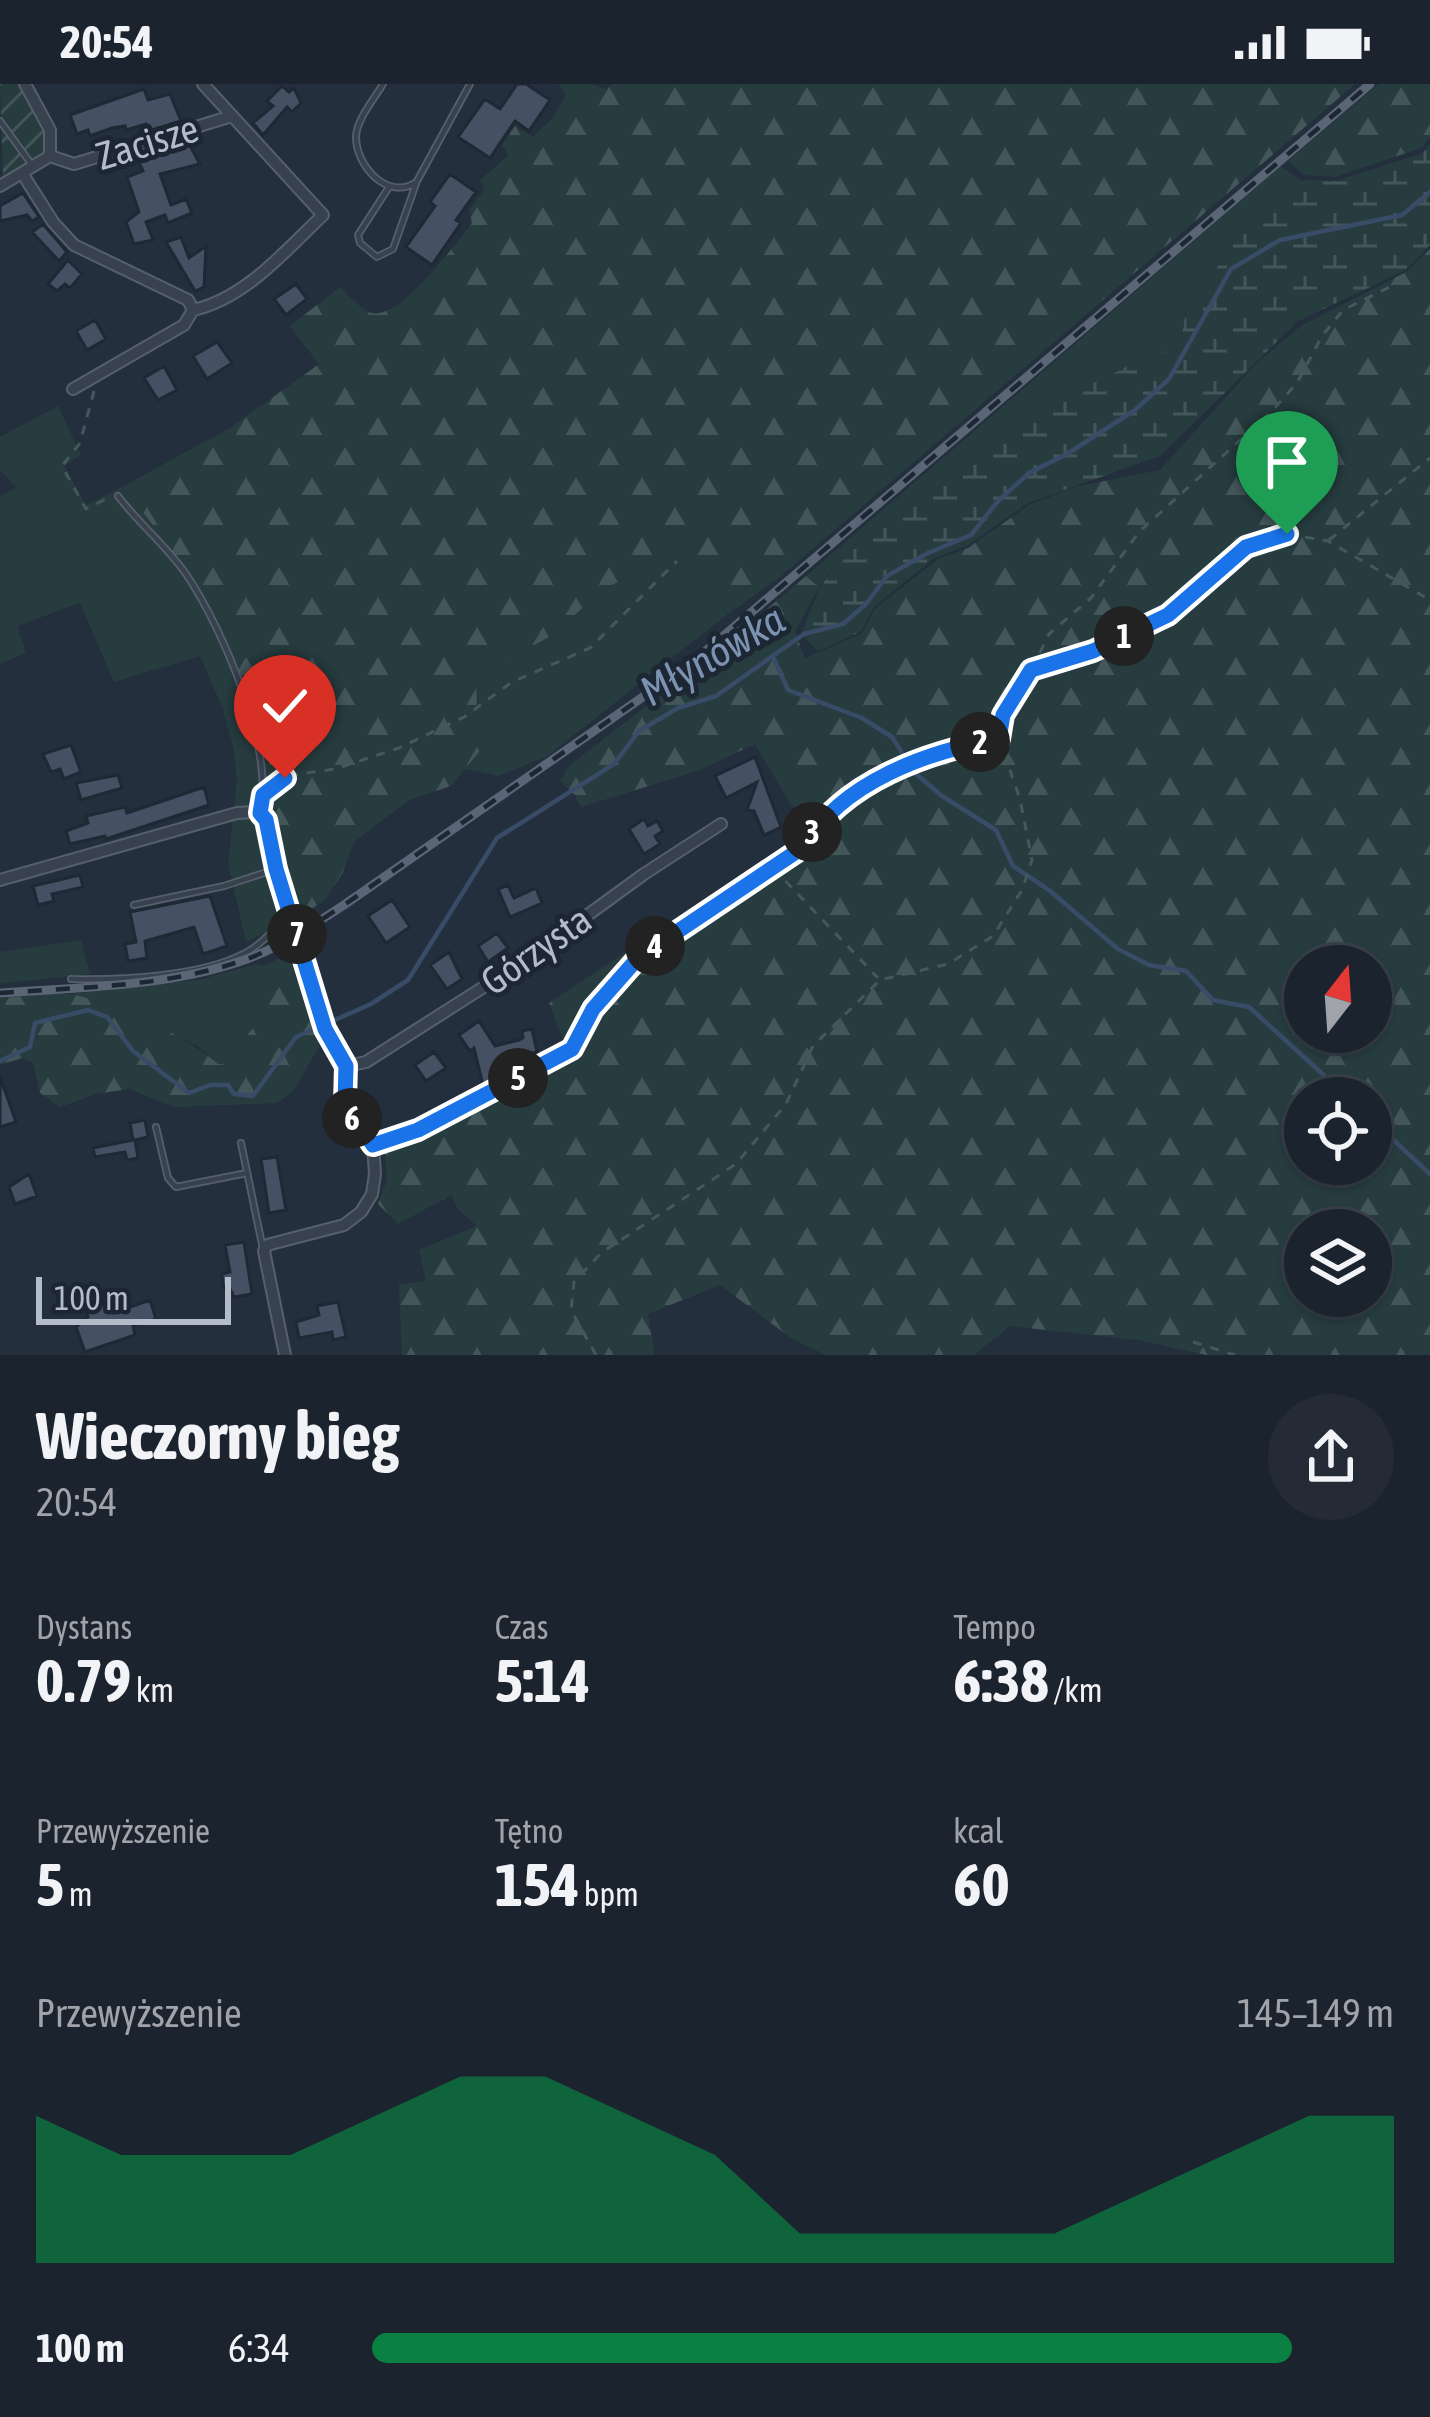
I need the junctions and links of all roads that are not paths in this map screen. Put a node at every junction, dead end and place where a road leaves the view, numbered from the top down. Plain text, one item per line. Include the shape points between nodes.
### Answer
1 (25, 84) edge
2 (203, 84) edge
3 (383, 84) edge
4 (470, 84) edge
5 (232, 116) junction
6 (0, 121) edge
7 (50, 156) junction
8 (28, 170) junction
9 (417, 181) junction
10 (1, 183) edge
11 (389, 188) junction
12 (193, 310) junction
13 (73, 388) dead end
14 (118, 496) road end
15 (260, 813) junction
16 (721, 824) dead end
17 (276, 869) junction
18 (0, 880) edge
19 (134, 904) dead end
20 (291, 917) junction
21 (73, 979) dead end
22 (568, 1051) road end
23 (346, 1066) junction
24 (156, 1127) dead end
25 (242, 1143) dead end
26 (373, 1145) junction
27 (247, 1172) junction
28 (264, 1251) junction
29 (285, 1355) edge

1 - 7 street via 50,130
2 - 5 street
3 - 11 lane via 357,130 367,166
4 - 9 lane
5 - 7 street, Zacisze via 74,164
5 - 12 street via 323,215 242,287
6 - 8 lane
7 - 8 street, Zacisze
8 - 10 street, Zacisze
8 - 12 street via 74,245 188,300
9 - 11 lane
9 - 11 lane via 393,249 377,257 358,235
12 - 13 street via 184,325
14 - 15 lane via 188,578 226,650 246,700
15 - 17 street
15 - 18 street
16 - 23 street, Górzysta via 526,960 366,1063
17 - 19 lane
17 - 20 street
20 - 21 lane via 243,955 197,968
20 - 23 street via 323,1023
22 - 26 lane via 418,1130
23 - 26 street via 345,1103
24 - 27 lane via 176,1187
25 - 27 lane
26 - 28 street via 375,1174 362,1212 344,1225 274,1240
27 - 28 lane
28 - 29 street

